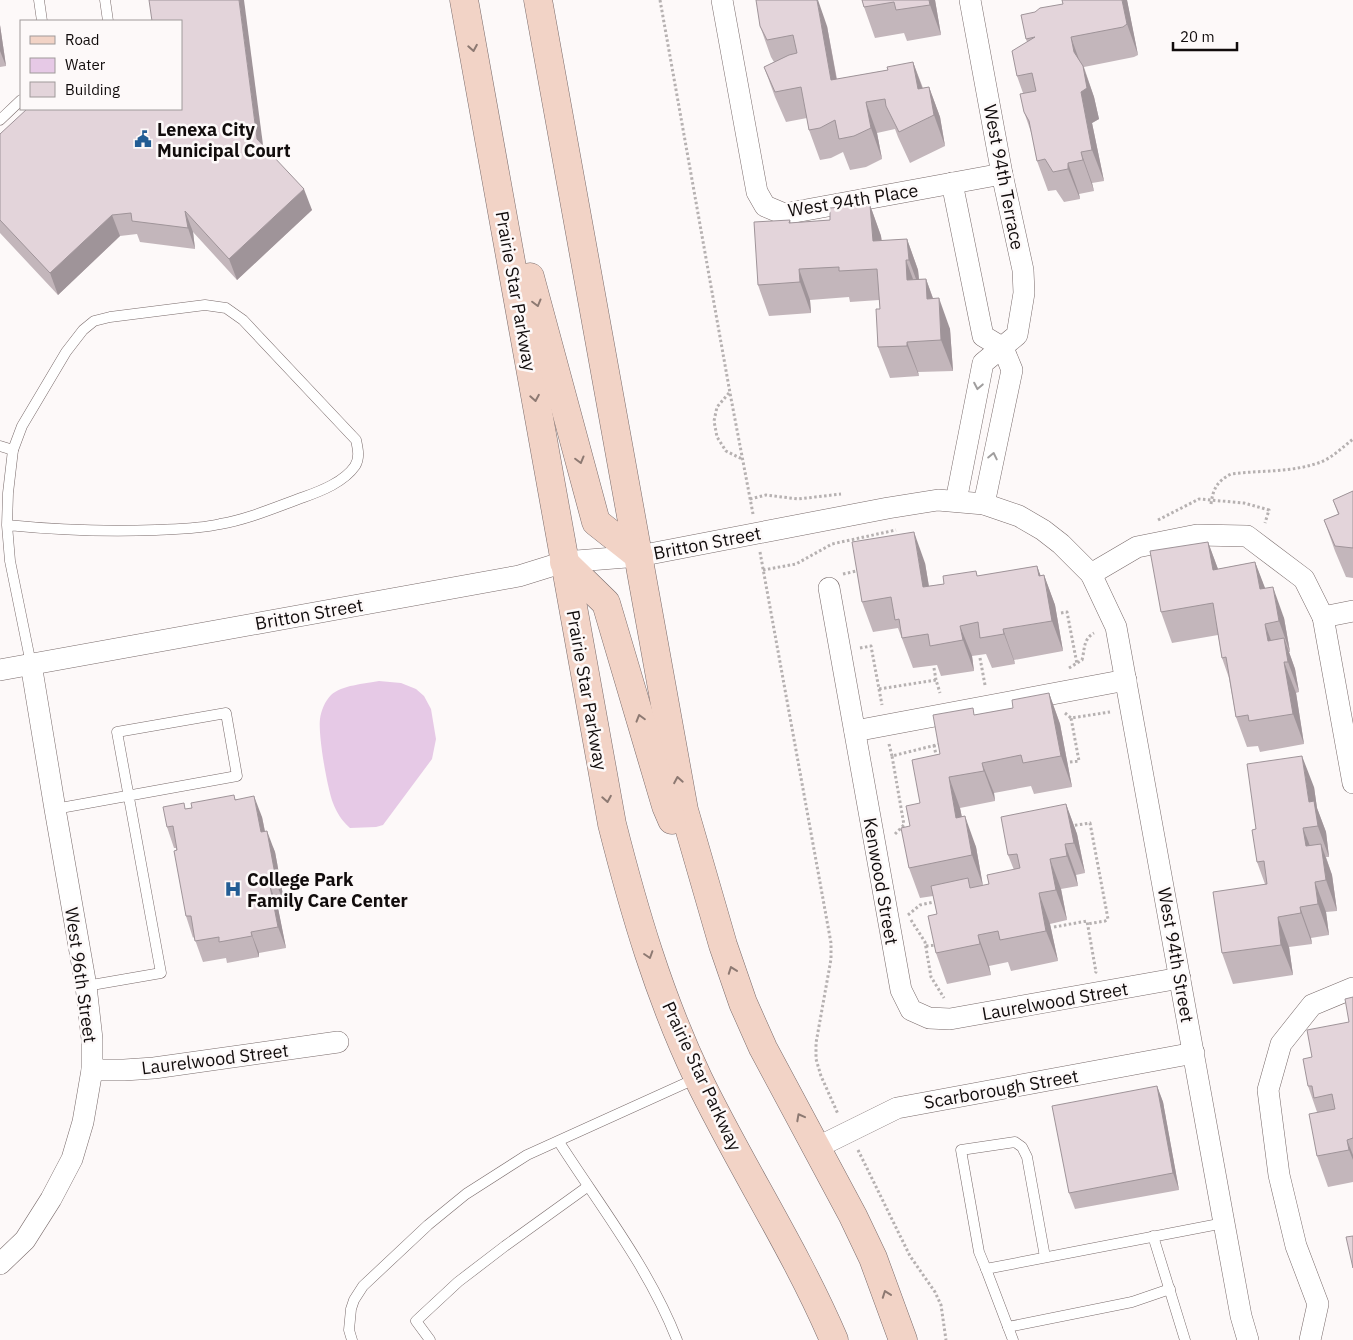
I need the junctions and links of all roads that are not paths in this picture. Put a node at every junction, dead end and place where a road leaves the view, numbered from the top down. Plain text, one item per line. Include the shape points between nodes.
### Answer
1 (39, 0) edge
2 (105, 0) edge
3 (464, 0) edge
4 (538, 0) edge
5 (722, 0) edge
6 (970, 0) edge
7 (42, 20) edge
8 (108, 20) edge
9 (20, 101) edge
10 (483, 104) junction
11 (0, 120) edge
12 (1002, 174) junction
13 (952, 183) junction
14 (1003, 348) junction
15 (0, 446) edge
16 (13, 450) junction
17 (956, 501) junction
18 (984, 504) junction
19 (7, 525) junction
20 (639, 556) junction
21 (564, 562) junction
22 (1091, 574) junction
23 (834, 581) road end
24 (1353, 611) edge
25 (1323, 616) junction
26 (31, 664) junction
27 (0, 670) edge
28 (1126, 680) junction
29 (855, 731) junction
30 (1353, 784) edge
31 (130, 796) junction
32 (55, 809) junction
33 (718, 928) junction
34 (1180, 978) junction
35 (86, 986) junction
36 (1353, 988) edge
37 (929, 1018) joint
38 (338, 1042) dead end
39 (1194, 1053) junction
40 (92, 1070) junction
41 (698, 1077) junction
42 (559, 1142) junction
43 (816, 1148) junction
44 (587, 1187) junction
45 (1224, 1223) junction
46 (1153, 1236) junction
47 (1045, 1257) junction
48 (0, 1264) edge
49 (986, 1269) junction
50 (1170, 1289) junction
51 (1008, 1327) junction
52 (352, 1340) edge
53 (430, 1340) edge
54 (677, 1340) edge
55 (834, 1340) edge
56 (903, 1340) edge
57 (1013, 1340) edge
58 (1185, 1340) edge
59 (1248, 1340) edge
60 (1310, 1340) edge

1 - 7 lane
2 - 8 lane
3 -> 10 main road, Prairie Star Parkway
4 - 20 main road
5 - 13 street, West 94th Place via 757,192 765,206 784,214
6 - 12 street, West 94th Terrace
9 - 11 lane
10 -> 20 main road via 596,522
10 -> 21 main road, Prairie Star Parkway
12 - 13 street, West 94th Place
12 - 14 street, West 94th Terrace via 1023,270 1024,293 1017,335
13 - 14 street via 983,336
14 -> 17 street, West 94th Terrace via 983,363
18 -> 14 street via 1012,370
15 - 16 lane
16 - 19 lane
16 - 19 lane via 22,426 82,330 94,321 110,317 206,305 226,308 243,320 356,440 359,456 356,466 342,479 319,492 219,525 122,531
17 - 18 street, Britton Street
17 - 20 street, Britton Street via 938,500 888,508
18 - 22 street, Britton Street via 1019,516 1043,530
19 - 26 lane via 10,561
20 - 21 street, Britton Street
33 -> 20 main road via 684,810
21 - 26 street, Britton Street via 519,576
33 -> 21 main road via 666,806 606,603
21 -> 41 main road, Prairie Star Parkway via 612,824 631,901 651,962
22 - 25 street via 1137,547 1197,535 1247,536 1304,579
22 - 28 street, West 94th Street via 1116,627
23 - 29 street, Kenwood Street
24 - 25 street
25 - 30 street
26 - 27 street, Britton Street
26 - 32 street, West 96th Street
28 - 29 street
28 - 34 street, West 94th Street
29 - 37 street, Kenwood Street via 901,990 911,1010
31 - 31 lane via 237,776 226,713 117,732
31 - 32 lane
31 - 35 lane via 161,973
32 - 35 street, West 96th Street
43 -> 33 main road via 755,1030
34 - 37 street, Laurelwood Street via 950,1019
34 - 39 street, West 94th Street
35 - 40 street, West 96th Street
36 - 60 street via 1312,1005 1282,1044 1268,1090 1279,1175 1296,1246 1318,1304
38 - 40 street, Laurelwood Street via 154,1068
39 - 43 street, Scarborough Street via 896,1108
39 - 45 street, West 94th Street
40 - 48 street, West 96th Street via 83,1122 72,1159 25,1240
41 - 42 lane
41 - 55 main road, Prairie Star Parkway via 817,1300
42 - 44 lane
42 - 52 lane via 527,1155 466,1194 375,1273 354,1300 349,1324
56 -> 43 main road via 873,1258
44 - 53 lane via 458,1282 416,1321
44 - 54 lane via 645,1274
45 - 46 lane
45 - 59 street, West 94th Street
46 - 47 lane
46 - 50 lane
47 - 49 lane
47 - 49 lane via 1027,1157 1022,1147 1015,1142 961,1150 979,1252
49 - 51 lane
50 - 51 lane via 1132,1302
50 - 58 lane
51 - 57 lane

